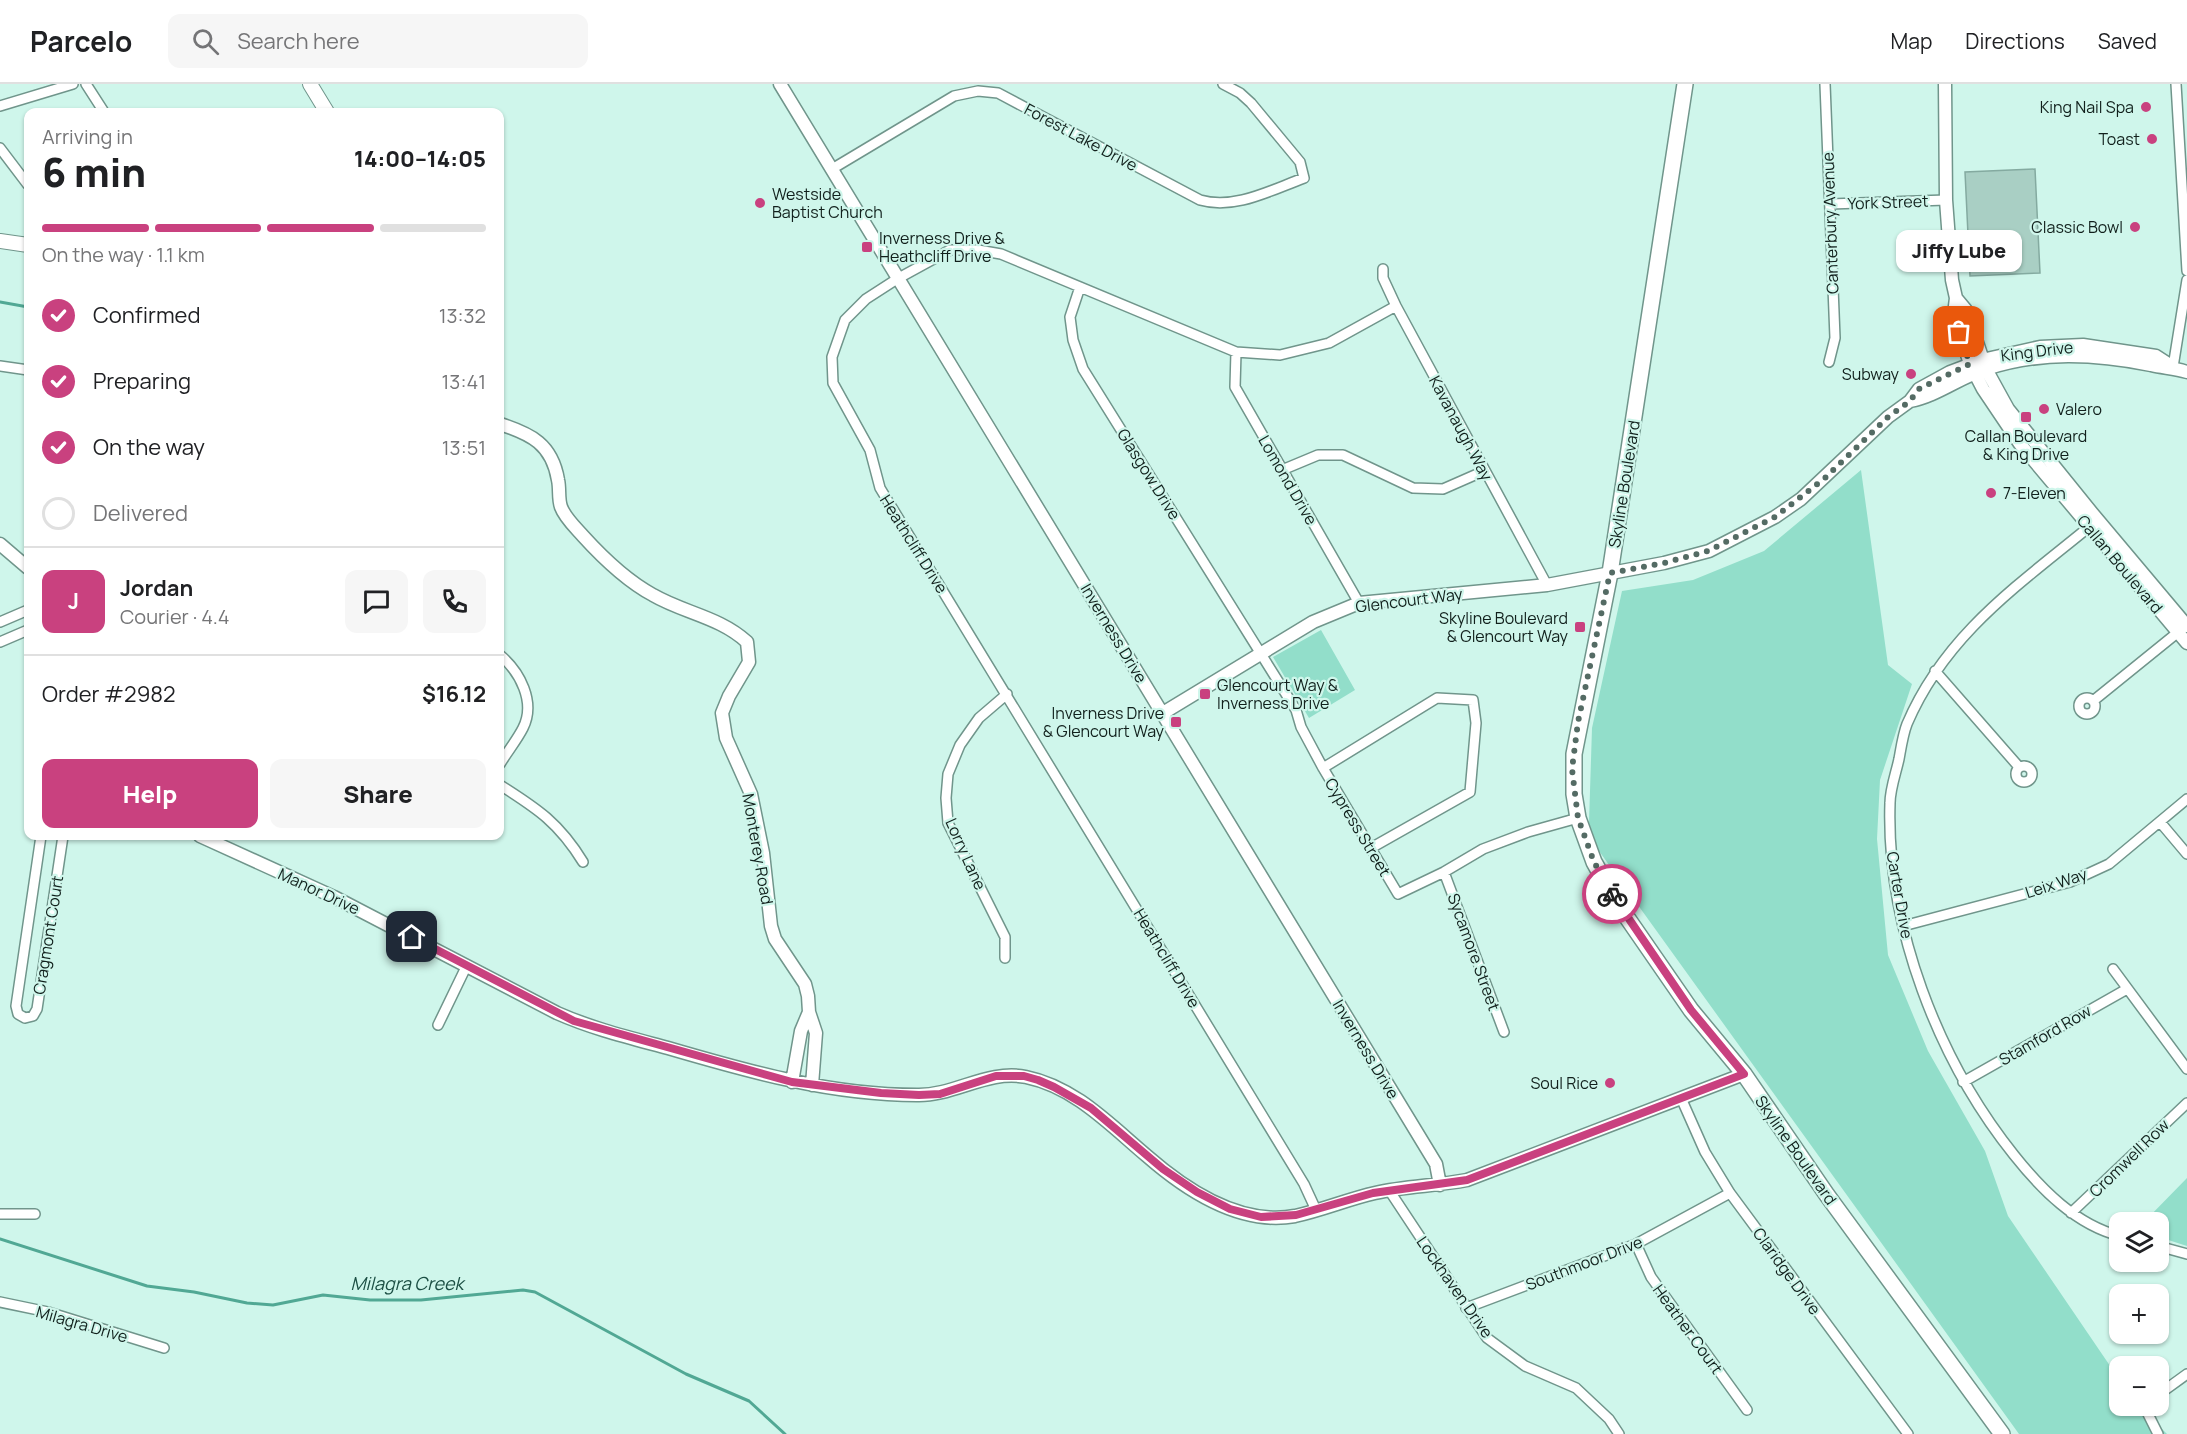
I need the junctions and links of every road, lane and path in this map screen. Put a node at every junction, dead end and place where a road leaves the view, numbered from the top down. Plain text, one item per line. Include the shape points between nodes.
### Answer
1 (73, 84) edge
2 (86, 84) edge
3 (310, 84) edge
4 (780, 84) edge
5 (1223, 84) edge
6 (1685, 84) edge
7 (1825, 84) edge
8 (1945, 84) edge
9 (2176, 84) edge
10 (0, 106) edge
11 (101, 108) edge
12 (325, 108) edge
13 (0, 148) edge
14 (832, 169) junction
15 (24, 180) edge
16 (1946, 200) junction
17 (1830, 204) junction
18 (0, 241) edge
19 (24, 244) edge
20 (1383, 269) dead end
21 (2187, 272) edge
22 (897, 279) junction
23 (2187, 280) edge
24 (1080, 287) junction
25 (1396, 306) junction
26 (1236, 352) junction
27 (1829, 362) dead end
28 (0, 366) edge
29 (1978, 366) junction
30 (2174, 367) junction
31 (24, 369) edge
32 (2187, 372) edge
33 (504, 425) edge
34 (1282, 470) junction
35 (1484, 471) junction
36 (2092, 513) junction
37 (2089, 527) junction
38 (0, 544) edge
39 (24, 565) edge
40 (1610, 573) junction
41 (1547, 585) junction
42 (1359, 603) junction
43 (24, 612) edge
44 (0, 622) edge
45 (2184, 628) edge
46 (24, 632) edge
47 (0, 642) edge
48 (2187, 643) edge
49 (1261, 652) junction
50 (504, 661) edge
51 (1935, 671) junction
52 (1007, 694) junction
53 (2093, 701) dead end
54 (1163, 713) junction
55 (504, 758) edge
56 (2019, 767) dead end
57 (1323, 768) junction
58 (504, 787) edge
59 (2187, 799) edge
60 (1578, 818) junction
61 (2160, 822) junction
62 (40, 840) edge
63 (62, 840) edge
64 (209, 840) edge
65 (1371, 848) junction
66 (2187, 854) edge
67 (583, 862) dead end
68 (1444, 872) junction
69 (1903, 926) junction
70 (1005, 958) dead end
71 (467, 965) junction
72 (2113, 969) dead end
73 (2127, 989) junction
74 (809, 1012) junction
75 (438, 1025) dead end
76 (1504, 1032) dead end
77 (2187, 1069) edge
78 (1744, 1074) junction
79 (792, 1082) junction
80 (1963, 1082) junction
81 (813, 1085) junction
82 (1681, 1098) junction
83 (2187, 1103) edge
84 (1440, 1185) junction
85 (1389, 1190) junction
86 (1730, 1193) junction
87 (1316, 1210) junction
88 (2071, 1213) junction
89 (0, 1214) edge
90 (34, 1214) dead end
91 (2109, 1231) edge
92 (1636, 1244) junction
93 (2169, 1249) edge
94 (2187, 1254) edge
95 (0, 1302) edge
96 (1466, 1308) junction
97 (164, 1348) dead end
98 (2187, 1374) edge
99 (2169, 1387) edge
100 (1747, 1410) dead end
101 (2151, 1416) edge
102 (1619, 1434) edge
103 (1908, 1434) edge
104 (2002, 1434) edge
105 (2158, 1434) edge

1 - 10 street
2 - 11 street
3 - 12 main road
4 - 14 street, Inverness Drive
5 - 14 street, Forest Lake Drive via 1251,103 1300,162 1304,178 1232,203 1208,202 998,93 978,91 954,96
6 - 40 main road, Skyline Boulevard
7 - 17 street, Canterbury Avenue
8 - 16 street, Callan Boulevard
9 - 21 street
13 - 15 street
14 - 22 street, Inverness Drive
16 - 17 street, York Street
16 - 29 street, Callan Boulevard via 1952,280 1956,298 1966,310
17 - 27 street, Canterbury Avenue via 1835,338
18 - 19 main road
20 - 25 street, Kavanaugh Way
22 - 24 street, Heathcliff Drive via 950,250 978,250 1001,254
22 - 52 street, Heathcliff Drive via 866,299 845,320 832,357 833,382 870,450 880,488
22 - 54 street, Inverness Drive
23 - 30 street
24 - 26 street, Heathcliff Drive
24 - 49 street, Glasgow Drive via 1070,317 1083,369
25 - 26 street, Heathcliff Drive via 1329,343 1280,355
25 - 35 street, Kavanaugh Way
26 - 34 street, Lomond Drive via 1234,387
28 - 31 street
29 - 30 street, King Drive via 2062,355
29 - 36 street, Callan Boulevard
29 - 37 street, Callan Boulevard via 2020,444
29 - 40 street, King Drive via 1923,399 1910,401 1888,417 1801,499 1775,517 1708,551
30 - 32 street, King Drive
33 - 74 street, Monterey Road via 525,432 542,444 553,461 561,508 592,547 652,595 732,628 747,642 749,662 722,713 726,738 751,794 763,853 771,926 775,939 805,984
34 - 35 street via 1318,455 1344,455 1413,488 1443,489
34 - 42 street, Lomond Drive
35 - 41 street, Kavanaugh Way
36 - 37 street
36 - 45 street, Callan Boulevard
37 - 45 street, Callan Boulevard
37 - 51 street, Carter Drive via 1988,610
38 - 39 street
40 - 41 street, Glencourt Way
40 - 60 main road, Skyline Boulevard via 1574,754
41 - 42 street, Glencourt Way
42 - 49 street, Glencourt Way via 1313,622
43 - 44 street
45 - 48 street, Callan Boulevard
45 - 53 street
46 - 47 street
49 - 54 street, Glencourt Way
49 - 57 street, Cypress Street via 1296,710
50 - 55 street via 522,682 529,704 524,726
51 - 56 street
51 - 69 street, Carter Drive via 1906,725 1890,801 1892,863
52 - 70 street, Lorry Lane via 979,718 960,745 948,774 945,798 948,823 1005,937
52 - 87 street, Heathcliff Drive via 1304,1184
54 - 84 street, Inverness Drive via 1436,1164
57 - 65 street, Cypress Street
57 - 65 street via 1437,698 1473,700 1476,723 1470,792
58 - 67 street via 556,824
59 - 61 street, Leix Way
60 - 68 street, Cypress Street via 1483,849
60 - 78 main road, Skyline Boulevard via 1596,866 1617,903 1691,1010
61 - 66 street
61 - 69 street, Leix Way via 2109,864 2070,882
62 - 63 street, Cragmont Court via 16,1006 18,1014 25,1018 33,1016 37,1009
64 - 71 street, Manor Drive via 334,897
65 - 68 street, Cypress Street via 1398,894
68 - 76 street, Sycamore Street
69 - 80 street, Carter Drive via 1930,1012
71 - 75 street
71 - 79 street, Manor Drive via 574,1021
72 - 73 street
73 - 77 street
73 - 80 street, Stamford Row
74 - 79 street, Monterey Road via 801,1031
74 - 81 street, Monterey Road via 816,1033
78 - 82 street, Manor Drive
78 - 104 main road, Skyline Boulevard via 1827,1195
79 - 81 street, Manor Drive
80 - 88 street, Carter Drive via 1996,1133 2035,1181
81 - 87 street, Manor Drive via 919,1095 940,1094 996,1076 1024,1076 1054,1087 1091,1108 1163,1169 1230,1209 1245,1215 1279,1218
82 - 84 street, Manor Drive via 1467,1180
82 - 86 street, Claridge Drive via 1705,1152
83 - 88 street, Cromwell Row
84 - 85 street, Manor Drive
85 - 87 street, Manor Drive
85 - 96 street, Lockhaven Drive
86 - 92 street, Southmoor Drive
86 - 103 street, Claridge Drive
88 - 91 street, Carter Drive
89 - 90 street
92 - 96 street, Southmoor Drive
92 - 100 street, Heather Court via 1651,1277
93 - 94 street
95 - 97 street, Milagra Drive via 48,1312
96 - 102 street, Lockhaven Drive via 1487,1338 1525,1366 1576,1388
98 - 99 street
101 - 105 street

